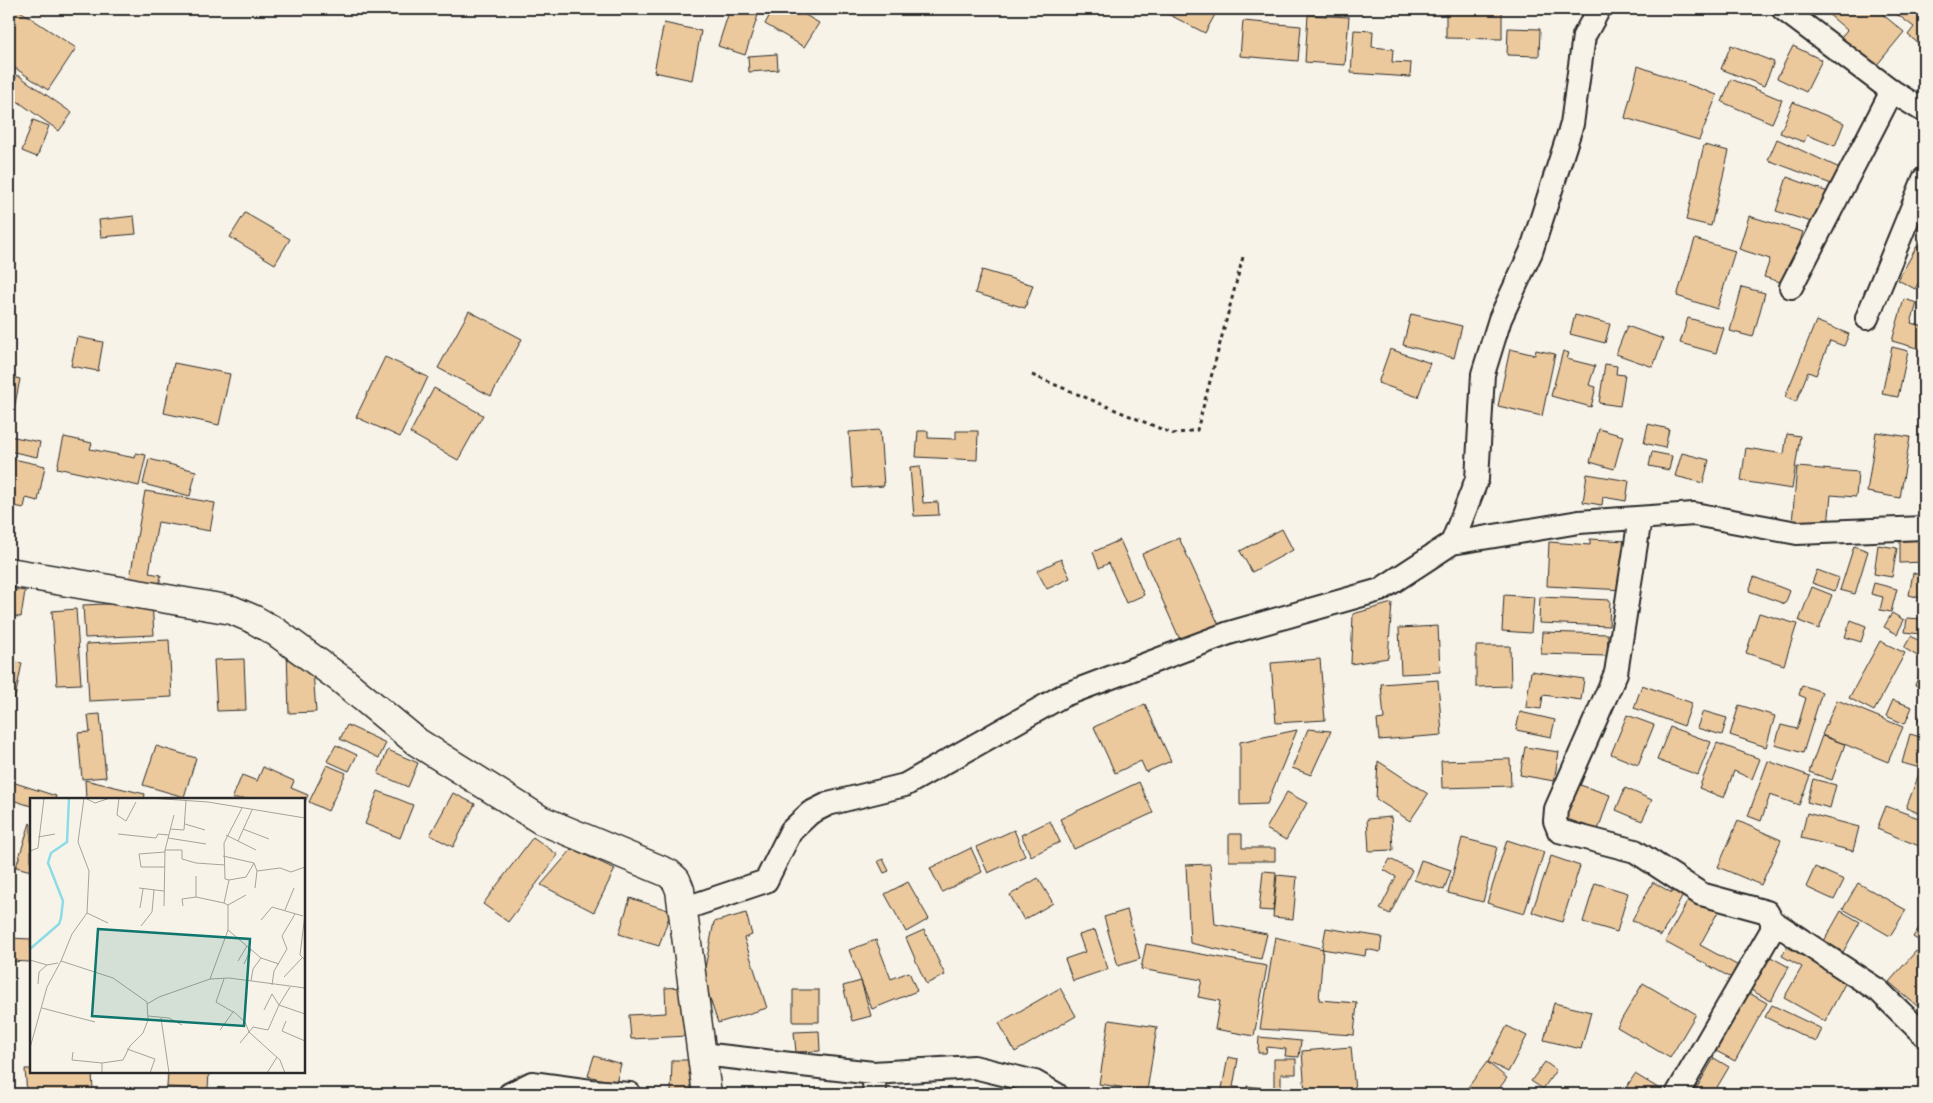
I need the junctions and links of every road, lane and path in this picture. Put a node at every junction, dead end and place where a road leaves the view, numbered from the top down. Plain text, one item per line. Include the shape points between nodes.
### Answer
1 (1599, 9) edge
2 (1783, 9) edge
3 (1892, 91) junction
4 (1924, 111) edge
5 (1924, 178) edge
6 (1243, 257) dead end
7 (1792, 287) dead end
8 (1867, 318) dead end
9 (1032, 375) dead end
10 (1640, 518) junction
11 (1924, 528) edge
12 (1452, 543) junction
13 (9, 572) edge
14 (682, 909) junction
15 (1772, 921) junction
16 (1924, 1035) edge
17 (702, 1054) junction
18 (874, 1084) edge
19 (510, 1094) edge
20 (630, 1094) edge
21 (707, 1094) edge
22 (1056, 1094) edge
23 (1677, 1094) edge

1 - 12 street via 1584,36 1572,124 1530,252 1500,319 1483,374 1477,479
2 - 3 street
3 - 4 street
3 - 7 street
5 - 8 street
6 - 9 path via 1197,430 1173,434
10 - 11 street via 1694,514 1797,533
10 - 12 street via 1579,522
10 - 15 street via 1616,673 1556,808 1555,821 1560,831 1635,850 1701,894 1767,912
12 - 14 street via 1380,590 1229,634 1064,695 905,785 828,804 810,813 791,831 766,881
13 - 14 street via 232,610 253,619 342,680 416,742 541,820 668,873 680,890
14 - 17 street
15 - 16 street via 1880,991
15 - 23 street via 1772,930
17 - 18 street
17 - 21 street
18 - 22 street via 974,1066 1035,1082
19 - 20 street via 532,1084

